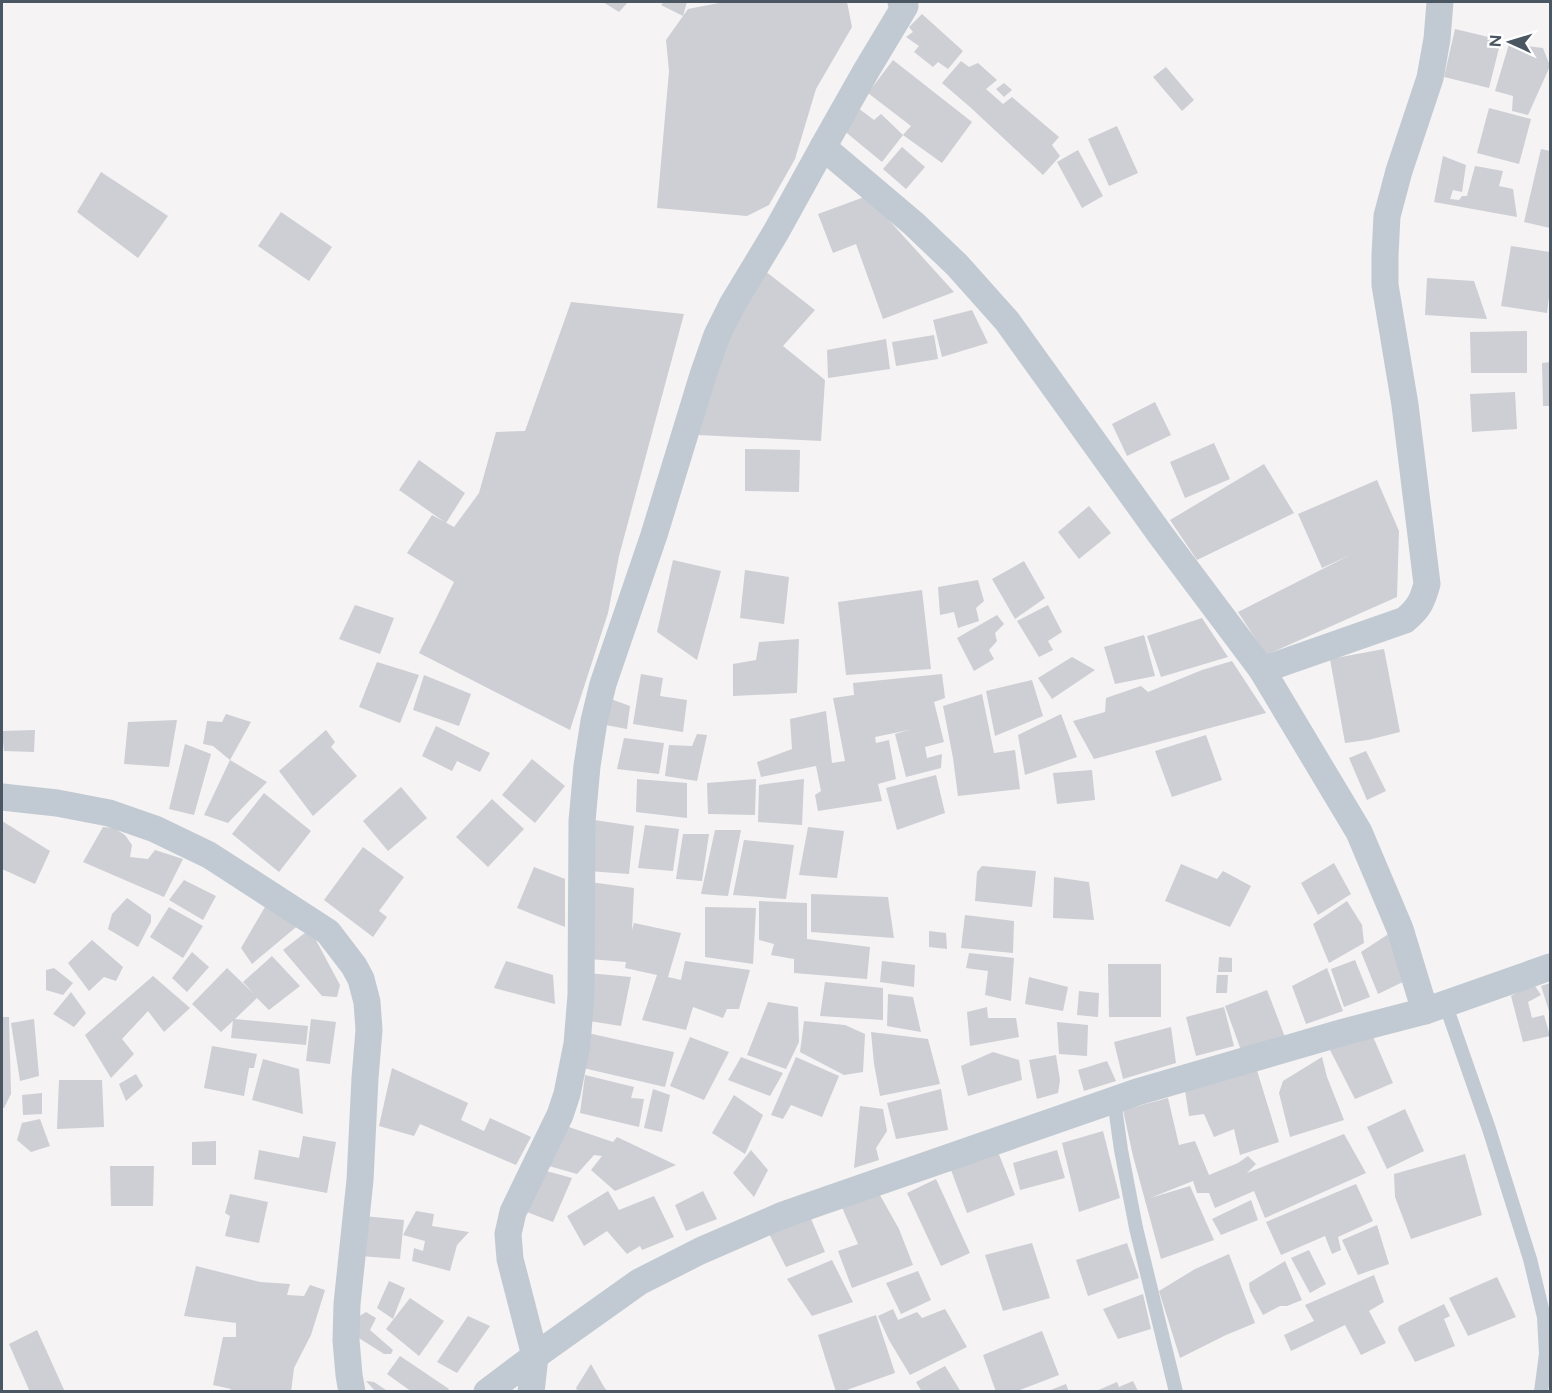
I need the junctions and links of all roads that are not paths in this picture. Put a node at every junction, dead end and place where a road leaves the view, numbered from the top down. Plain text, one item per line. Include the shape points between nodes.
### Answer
1 (1440, 2) edge
2 (905, 3) edge
3 (823, 147) junction
4 (1262, 670) junction
5 (2, 797) edge
6 (1551, 967) edge
7 (1435, 1007) junction
8 (1114, 1100) junction
9 (535, 1356) junction
10 (352, 1392) edge
11 (487, 1392) edge
12 (531, 1392) edge
13 (1176, 1392) edge
14 (1541, 1392) edge

1 - 4 street via 1430,78 1387,216 1385,255 1385,285 1405,405 1427,584 1423,599 1405,620
2 - 3 street
3 - 4 street via 914,224 1007,321
3 - 9 street via 717,334 594,721 582,821 577,1044 560,1115 513,1212 508,1234 510,1259
4 - 7 street via 1359,832
5 - 10 street via 109,813 209,855 328,932 354,966 367,1002 369,1030 360,1180 347,1304 346,1340
6 - 7 street
7 - 8 street
7 - 14 lane via 1489,1129 1530,1259 1544,1317 1546,1354
8 - 9 street via 783,1215 700,1251 639,1282
8 - 13 lane via 1136,1228
9 - 11 street
9 - 12 street

